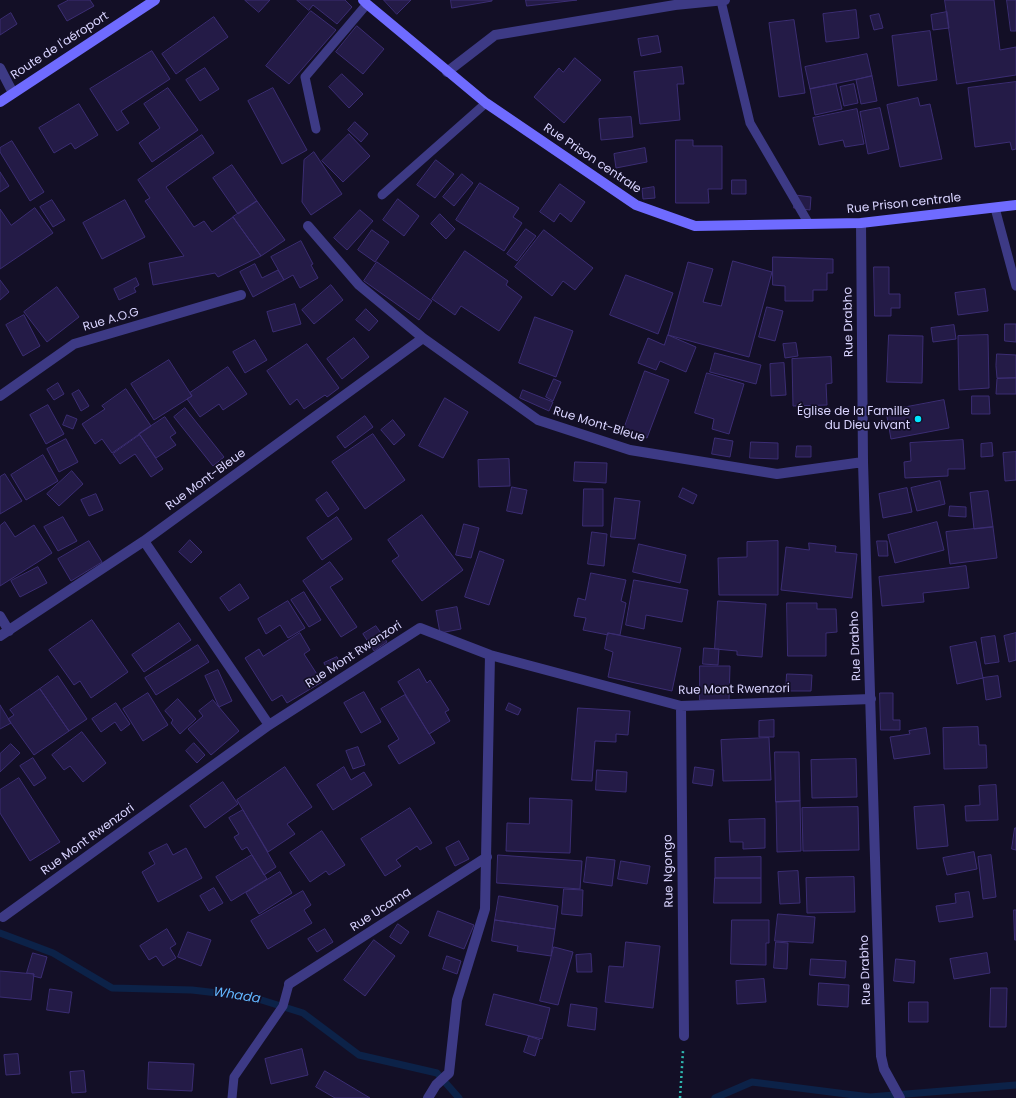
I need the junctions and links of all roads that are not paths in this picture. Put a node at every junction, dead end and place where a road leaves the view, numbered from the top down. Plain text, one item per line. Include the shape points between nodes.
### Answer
1 (155, 0) edge
2 (723, 0) edge
3 (365, 2) edge
4 (674, 2) edge
5 (0, 68) edge
6 (447, 72) junction
7 (13, 93) junction
8 (0, 102) edge
9 (486, 103) junction
10 (316, 129) dead end
11 (382, 195) dead end
12 (1016, 205) edge
13 (995, 208) junction
14 (861, 222) junction
15 (808, 224) junction
16 (308, 226) dead end
17 (1016, 286) edge
18 (241, 295) dead end
19 (423, 338) junction
20 (0, 396) edge
21 (863, 462) junction
22 (144, 541) junction
23 (0, 616) edge
24 (9, 631) junction
25 (0, 636) edge
26 (490, 655) junction
27 (871, 699) junction
28 (681, 706) junction
29 (269, 725) junction
30 (487, 858) junction
31 (2, 918) edge
32 (289, 984) joint
33 (684, 1036) road end
34 (232, 1098) edge
35 (428, 1098) edge
36 (900, 1098) edge

1 - 7 street, Route de l'aéroport
2 - 4 street
2 - 15 lane via 750,123
3 - 6 street, Rue Prison centrale
3 - 10 lane via 305,76
4 - 6 street via 495,35
5 - 7 street
6 - 9 street, Rue Prison centrale
7 - 8 street, Route de l'aéroport
9 - 11 lane
9 - 15 street, Rue Prison centrale via 636,205 696,226
12 - 13 street, Rue Prison centrale
13 - 14 street, Rue Prison centrale
13 - 17 lane
14 - 15 street, Rue Prison centrale
14 - 21 street, Rue Drabho
16 - 19 street, Rue Mont-Bleue via 359,285
18 - 20 street, Rue A.O.G via 74,344
19 - 21 street, Rue Mont-Bleue via 538,420 630,450 777,474
19 - 22 street, Rue Mont-Bleue
21 - 27 street, Rue Drabho
22 - 24 street, Rue Mont-Bleue
22 - 29 street
23 - 24 street
24 - 25 street, Rue Mont-Bleue
26 - 28 street, Rue Mont Rwenzori
26 - 29 street, Rue Mont Rwenzori via 420,628
26 - 30 street
27 - 28 street, Rue Mont Rwenzori
27 - 36 street, Rue Drabho via 881,1056 884,1069
28 - 33 street, Rue Ngongo
29 - 31 street, Rue Mont Rwenzori
30 - 32 street, Rue Ucama
30 - 35 street via 485,909 458,1000 448,1073
32 - 34 lane via 283,1006 234,1077

